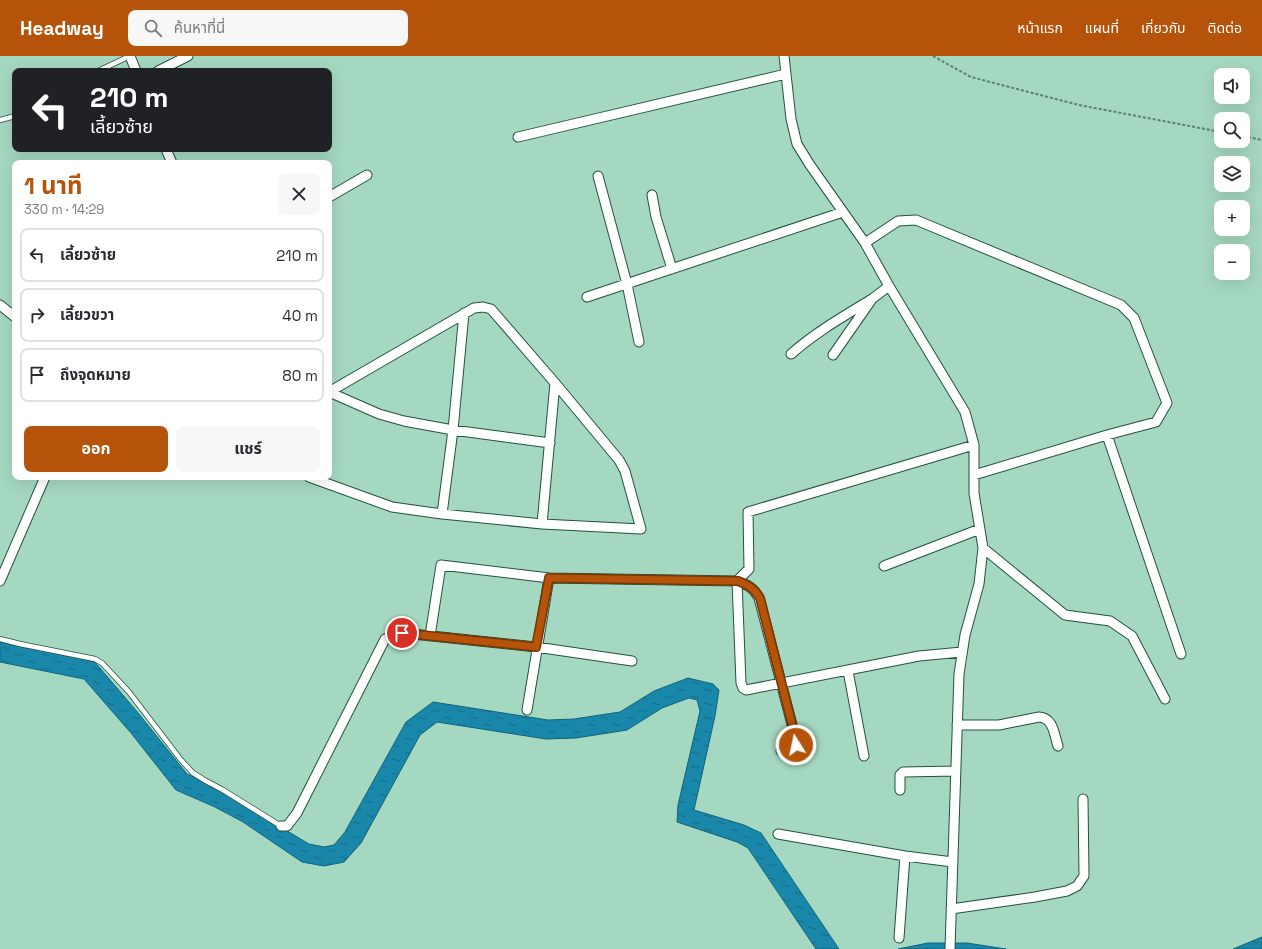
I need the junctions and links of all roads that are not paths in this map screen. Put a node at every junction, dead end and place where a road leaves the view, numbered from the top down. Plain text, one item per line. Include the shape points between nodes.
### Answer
1 (130, 56) edge
2 (188, 56) edge
3 (784, 56) edge
4 (104, 68) edge
5 (135, 68) edge
6 (164, 68) edge
7 (786, 74) junction
8 (12, 117) edge
9 (0, 120) edge
10 (518, 137) dead end
11 (367, 175) dead end
12 (598, 176) dead end
13 (332, 195) edge
14 (652, 195) dead end
15 (843, 212) junction
16 (865, 243) junction
17 (672, 269) junction
18 (627, 284) junction
19 (889, 286) junction
20 (587, 297) dead end
21 (872, 299) junction
22 (0, 305) edge
23 (464, 313) junction
24 (12, 315) edge
25 (639, 342) dead end
26 (791, 354) dead end
27 (833, 355) dead end
28 (555, 383) junction
29 (332, 390) edge
30 (332, 393) edge
31 (453, 430) junction
32 (1107, 435) junction
33 (550, 443) junction
34 (974, 445) junction
35 (974, 475) junction
36 (44, 480) edge
37 (317, 480) edge
38 (442, 514) junction
39 (542, 524) junction
40 (980, 529) junction
41 (984, 548) junction
42 (884, 566) dead end
43 (549, 578) junction
44 (0, 581) edge
45 (738, 581) junction
46 (430, 636) junction
47 (0, 639) edge
48 (536, 647) junction
49 (962, 652) junction
50 (1181, 654) dead end
51 (632, 661) dead end
52 (848, 670) junction
53 (782, 683) junction
54 (1165, 699) dead end
55 (527, 710) dead end
56 (957, 725) junction
57 (1058, 746) dead end
58 (781, 751) dead end
59 (864, 756) dead end
60 (956, 771) junction
61 (900, 790) dead end
62 (1083, 799) dead end
63 (281, 826) joint
64 (778, 834) dead end
65 (905, 856) junction
66 (953, 862) junction
67 (951, 909) junction
68 (899, 938) dead end
69 (950, 944) edge

1 - 4 lane
1 - 5 street
2 - 6 street
3 - 7 street
7 - 10 street
7 - 15 street via 791,119 797,144
8 - 9 lane
11 - 13 street
12 - 18 street
14 - 17 street
15 - 16 street
15 - 17 street
16 - 19 street
16 - 32 street via 898,221 916,220 1121,305 1134,318 1167,403 1156,422
17 - 18 street
18 - 20 street
18 - 25 street
19 - 21 street
19 - 34 street via 966,412
21 - 26 street via 820,331
21 - 27 street
22 - 24 street
23 - 28 street via 474,308 491,309
23 - 29 street
23 - 31 street
28 - 33 street
28 - 39 street via 619,460 625,471 641,529
30 - 31 street via 379,414
31 - 33 street
31 - 38 street
32 - 35 street
32 - 50 street
33 - 39 street
34 - 35 street
34 - 45 street via 748,512 749,569
35 - 40 street
36 - 44 street
37 - 38 street via 392,508
38 - 39 street
40 - 41 street
40 - 42 street
41 - 49 street via 979,584
41 - 54 street via 1065,615 1110,621 1132,636
43 - 45 street
43 - 46 street via 441,565
43 - 48 street
45 - 53 street via 750,586 760,598
45 - 53 street via 741,686 746,690
46 - 48 street
46 - 63 street via 402,633 385,640 297,813 287,826
47 - 63 lane via 95,659 102,663 129,692 193,773
48 - 51 street
48 - 55 street
49 - 52 street via 919,656
49 - 56 street
52 - 53 street
52 - 59 street
53 - 58 street via 796,745 794,748
56 - 57 street via 999,725 1042,717 1051,723
56 - 60 street
60 - 61 street via 903,772 900,775
60 - 66 street
62 - 67 street via 1084,876 1077,886 1067,891
64 - 65 street
65 - 66 street
65 - 68 street
66 - 67 street
67 - 69 street

